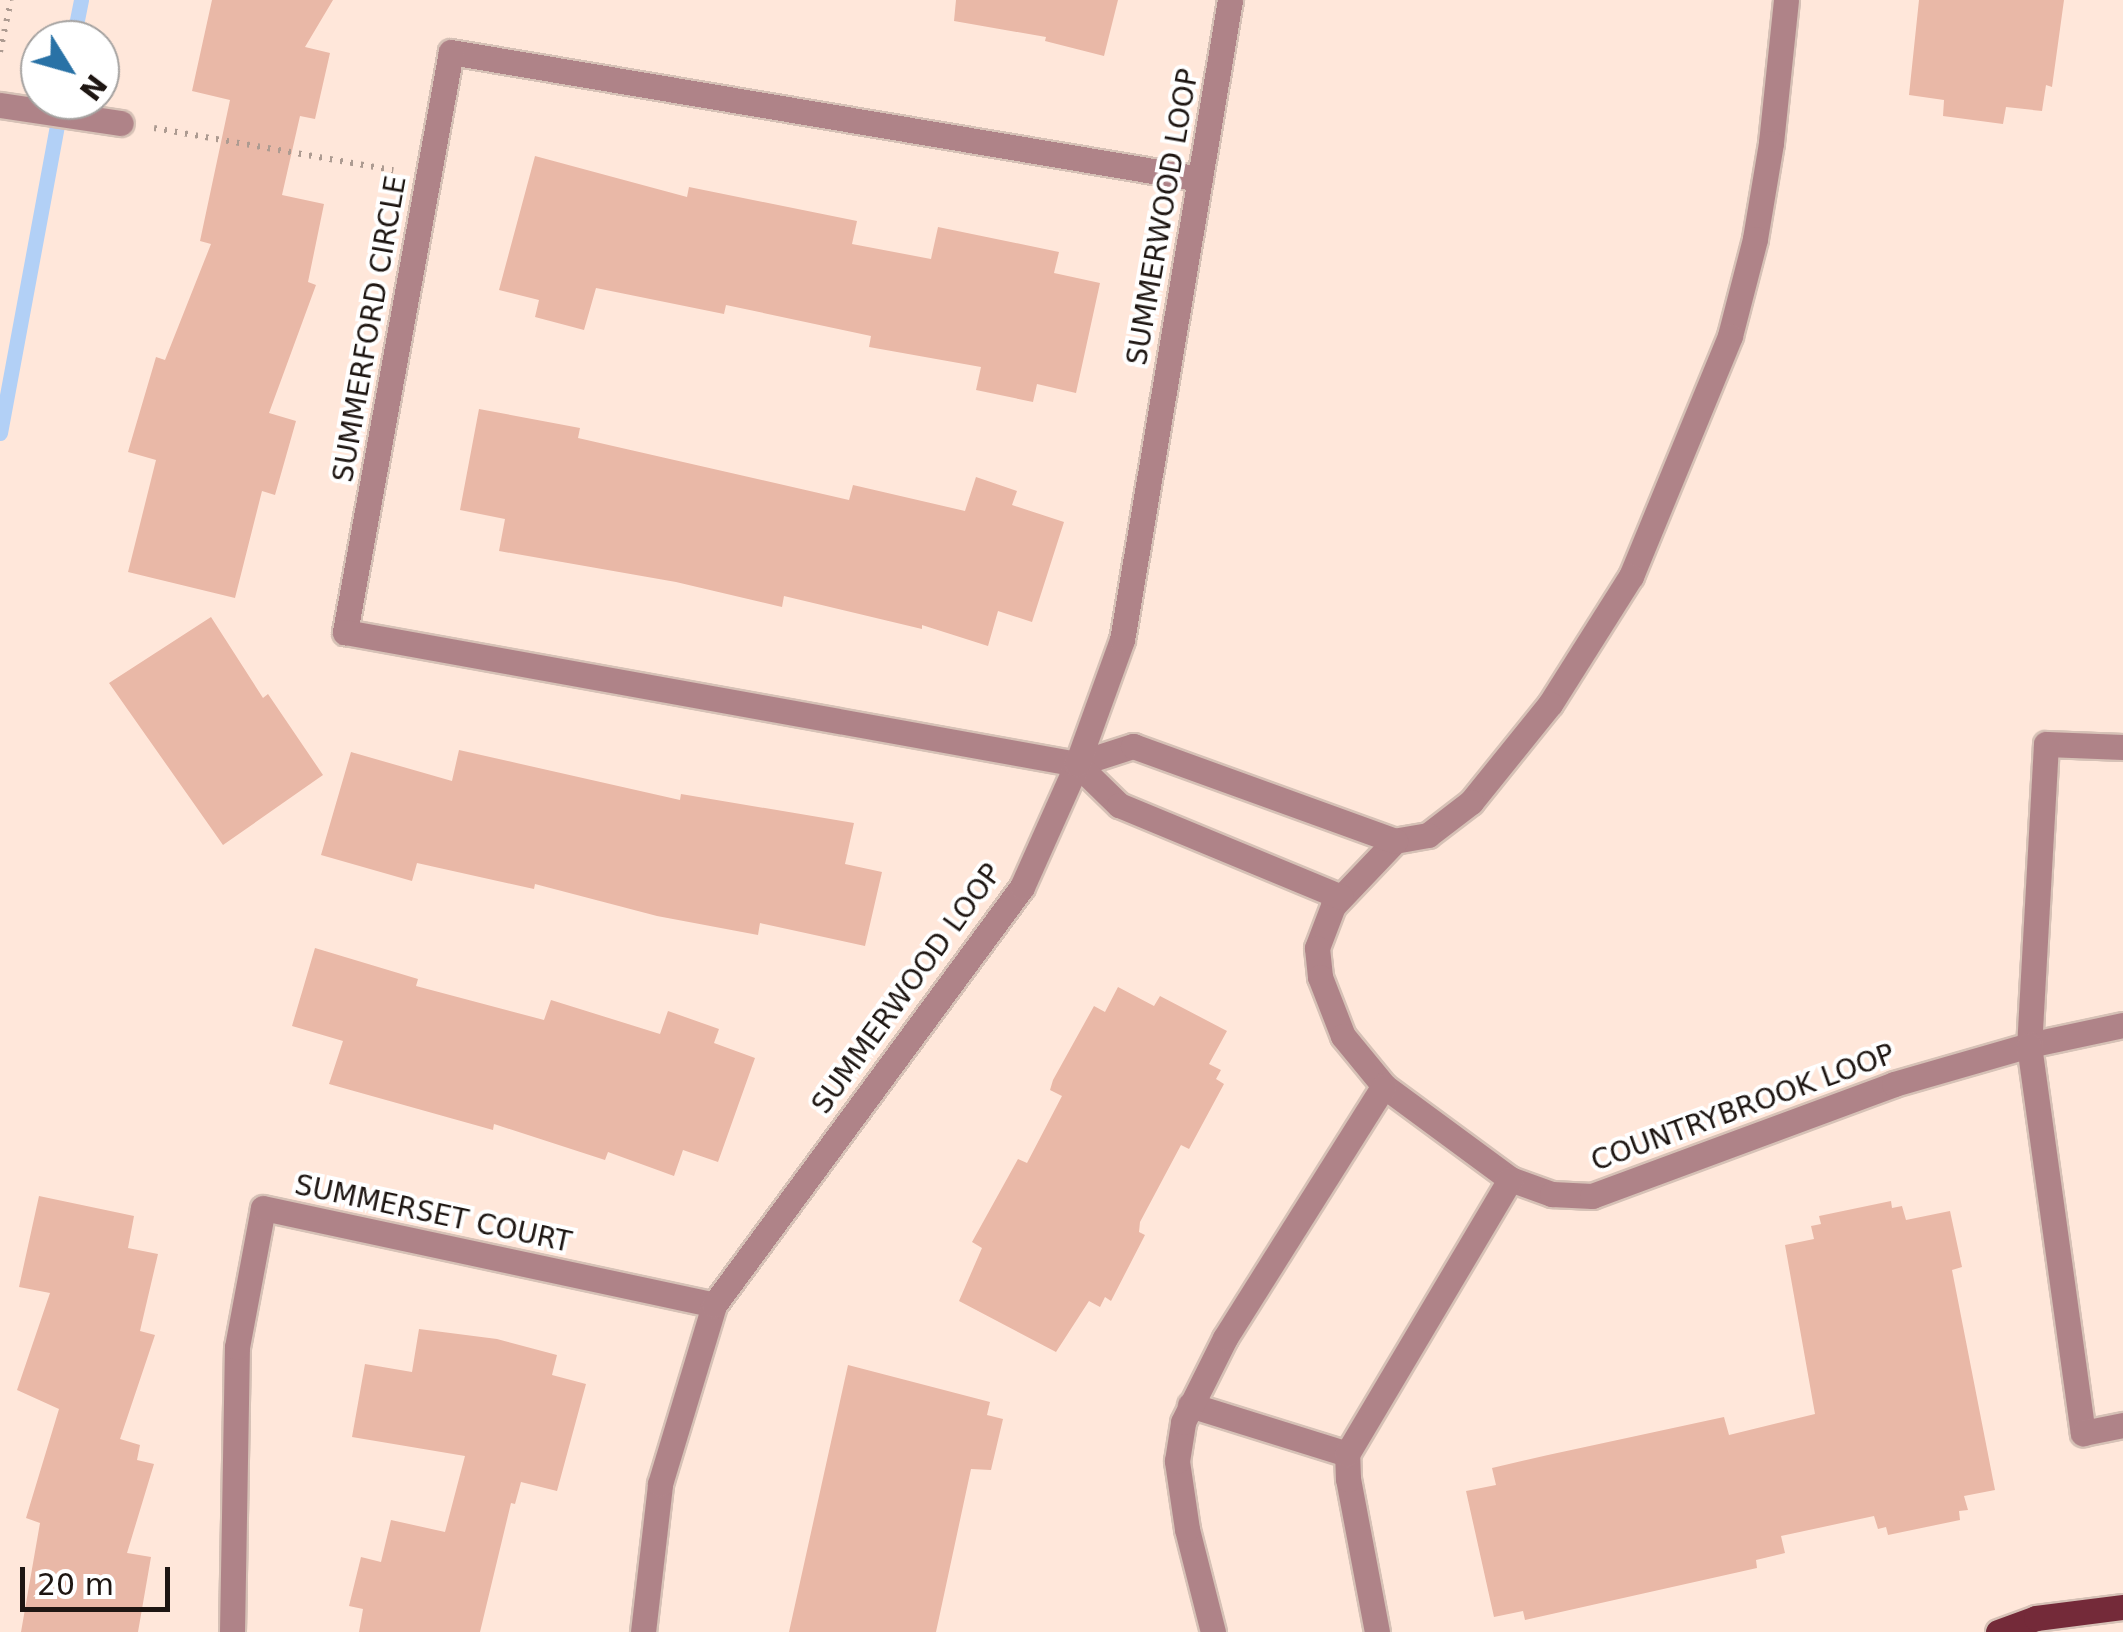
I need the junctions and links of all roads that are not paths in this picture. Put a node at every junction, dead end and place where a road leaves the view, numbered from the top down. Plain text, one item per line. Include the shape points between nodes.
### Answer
1 (1230, 0) edge
2 (1786, 0) edge
3 (2, 106) edge
4 (121, 123) road end
5 (1200, 180) junction
6 (2123, 747) edge
7 (1077, 764) junction
8 (1395, 840) junction
9 (1341, 896) junction
10 (2123, 1025) edge
11 (2030, 1045) junction
12 (1384, 1086) junction
13 (1510, 1179) junction
14 (714, 1305) junction
15 (1190, 1404) junction
16 (2123, 1424) edge
17 (1347, 1454) junction
18 (2123, 1608) edge
19 (232, 1632) edge
20 (643, 1632) edge
21 (1212, 1632) edge
22 (1377, 1632) edge
23 (1998, 1632) edge

1 - 5 street, SUMMERWOOD LOOP
2 - 8 street, COUNTRYBROOK LOOP via 1771,143 1730,336 1632,576 1550,704 1471,802 1428,835
3 - 4 street
5 - 7 street, SUMMERWOOD LOOP via 1122,640
5 - 7 street, SUMMERFORD CIRCLE via 451,52 345,632
6 - 11 street via 2046,744
7 - 8 street via 1134,746
7 - 9 street via 1118,805
7 - 14 street, SUMMERWOOD LOOP via 1022,887
8 - 9 street, COUNTRYBROOK LOOP
9 - 12 street, COUNTRYBROOK LOOP via 1320,936 1320,978 1344,1036
10 - 11 street, COUNTRYBROOK LOOP
11 - 13 street, COUNTRYBROOK LOOP via 1894,1084 1592,1196 1552,1194
11 - 16 street via 2084,1434
12 - 13 street, COUNTRYBROOK LOOP
12 - 15 street
13 - 17 street
14 - 19 street, SUMMERSET COURT via 263,1208 237,1347
14 - 20 street, SUMMERWOOD LOOP via 660,1484
15 - 17 street
15 - 21 street via 1177,1460
17 - 22 street
18 - 23 main road via 2036,1618

